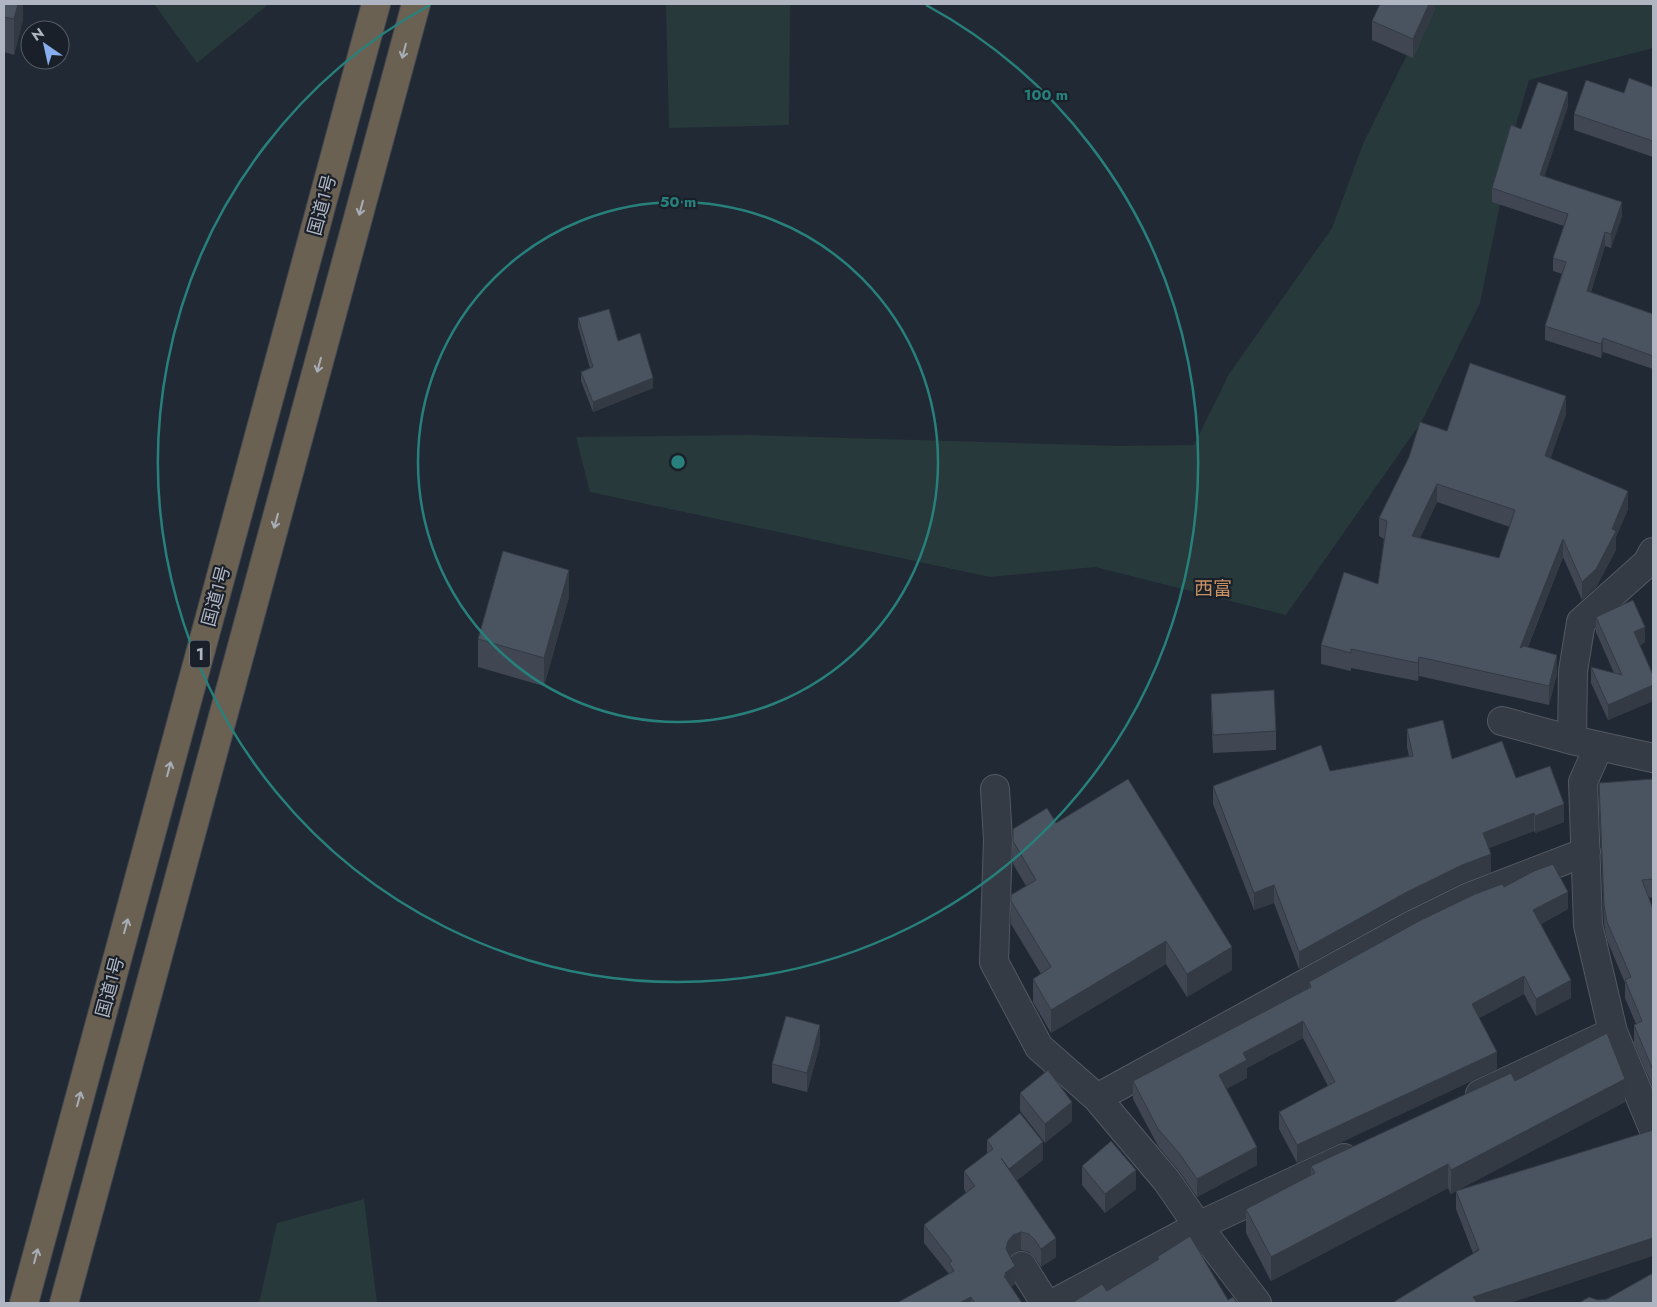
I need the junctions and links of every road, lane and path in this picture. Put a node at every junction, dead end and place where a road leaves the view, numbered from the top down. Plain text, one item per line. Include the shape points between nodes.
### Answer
1 (376, 4) edge
2 (416, 4) edge
3 (1653, 552) edge
4 (1502, 721) dead end
5 (1572, 740) junction
6 (1599, 746) junction
7 (1653, 758) edge
8 (995, 789) dead end
9 (1586, 852) junction
10 (1613, 1032) junction
11 (1097, 1098) junction
12 (1459, 1104) edge
13 (1653, 1128) edge
14 (1369, 1146) edge
15 (1198, 1226) junction
16 (1022, 1266) dead end
17 (24, 1303) edge
18 (64, 1303) edge
19 (1045, 1303) edge
20 (1054, 1303) edge
21 (1257, 1303) edge

17 -> 1 highway, 国道1号 / 1
2 -> 18 highway, 1
3 - 5 street via 1647,563 1581,622 1573,671
4 - 5 street
5 - 6 street
6 - 7 street
6 - 9 street via 1584,782
8 - 11 street via 998,840 994,962 1038,1047
9 - 10 street via 1588,925
9 - 11 street via 1469,897 1412,925
10 - 12 street
10 - 13 street
11 - 15 street via 1167,1181
14 - 15 street
15 - 20 street
15 - 21 street
16 - 19 street

